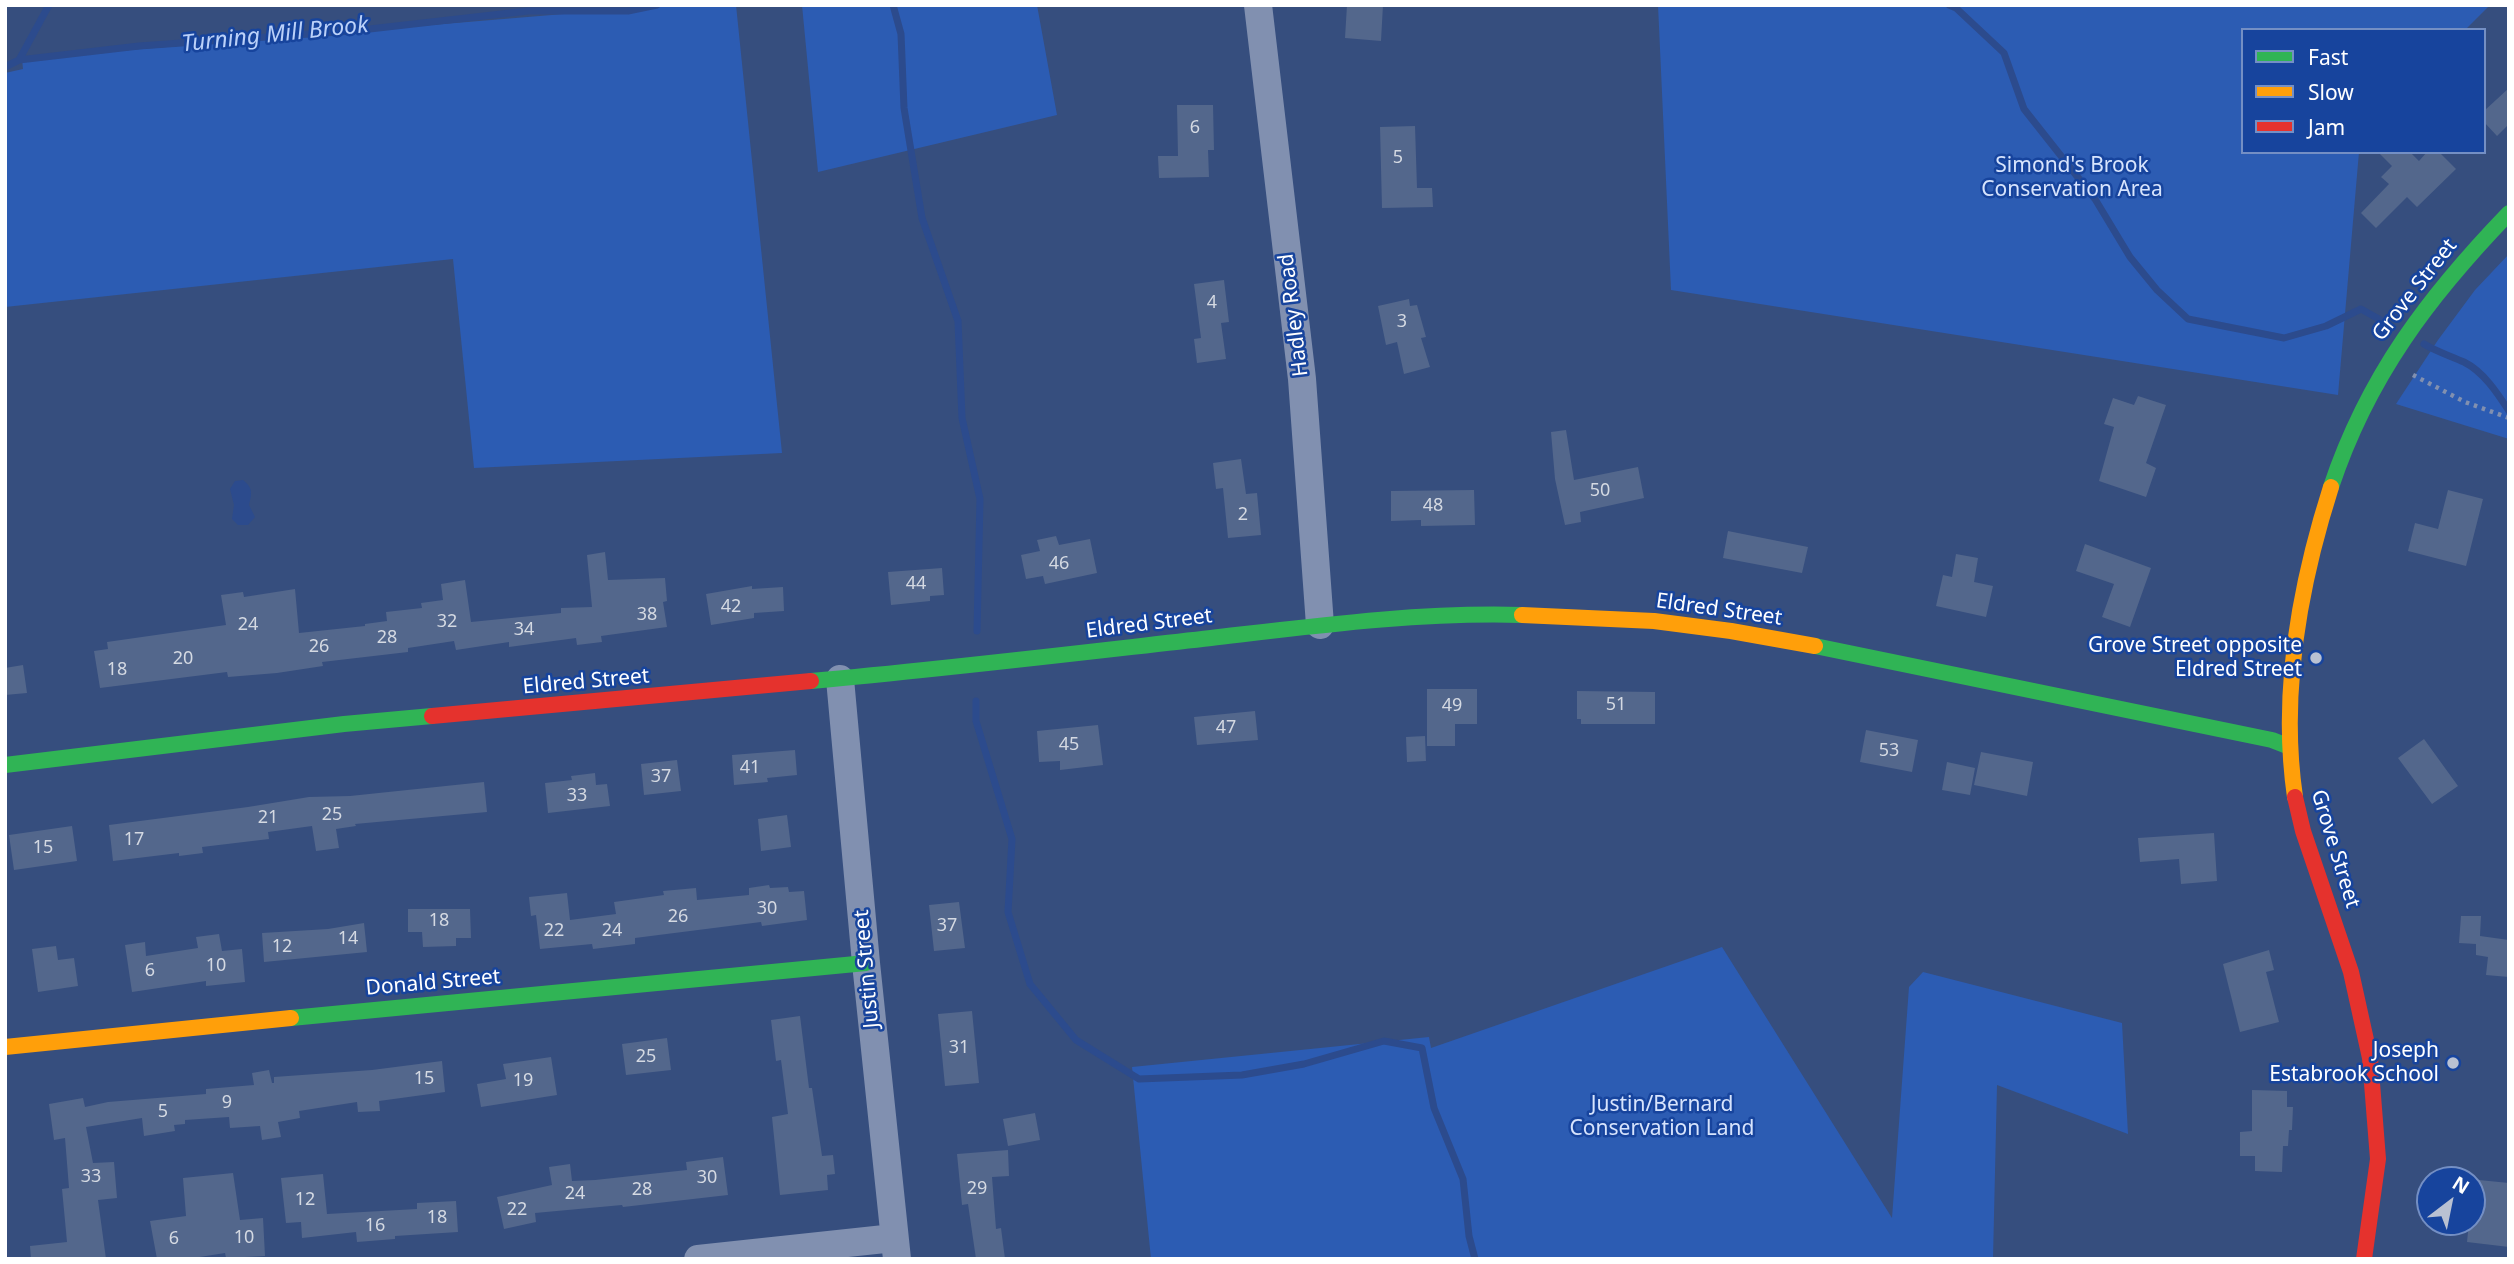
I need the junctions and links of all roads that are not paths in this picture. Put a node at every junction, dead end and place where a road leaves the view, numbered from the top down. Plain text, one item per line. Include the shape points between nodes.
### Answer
1 (1258, 5) edge
2 (2509, 213) edge
3 (1320, 625) junction
4 (840, 679) junction
5 (2290, 747) junction
6 (5, 765) edge
7 (866, 963) junction
8 (5, 1047) edge
9 (895, 1248) edge
10 (698, 1259) edge
11 (2364, 1259) edge

1 - 3 street, Hadley Road via 1302,379
2 - 5 street, Grove Street via 2420,313 2387,361 2347,440 2315,540 2297,645
3 - 4 street, Eldred Street
3 - 5 street, Eldred Street via 1501,614 1731,631 1851,652
4 - 6 street, Eldred Street via 344,724
4 - 7 street, Justin Street
5 - 11 street, Grove Street via 2295,799 2357,995 2371,1060 2378,1156
7 - 8 street, Donald Street
7 - 9 street, Justin Street
9 - 10 street

